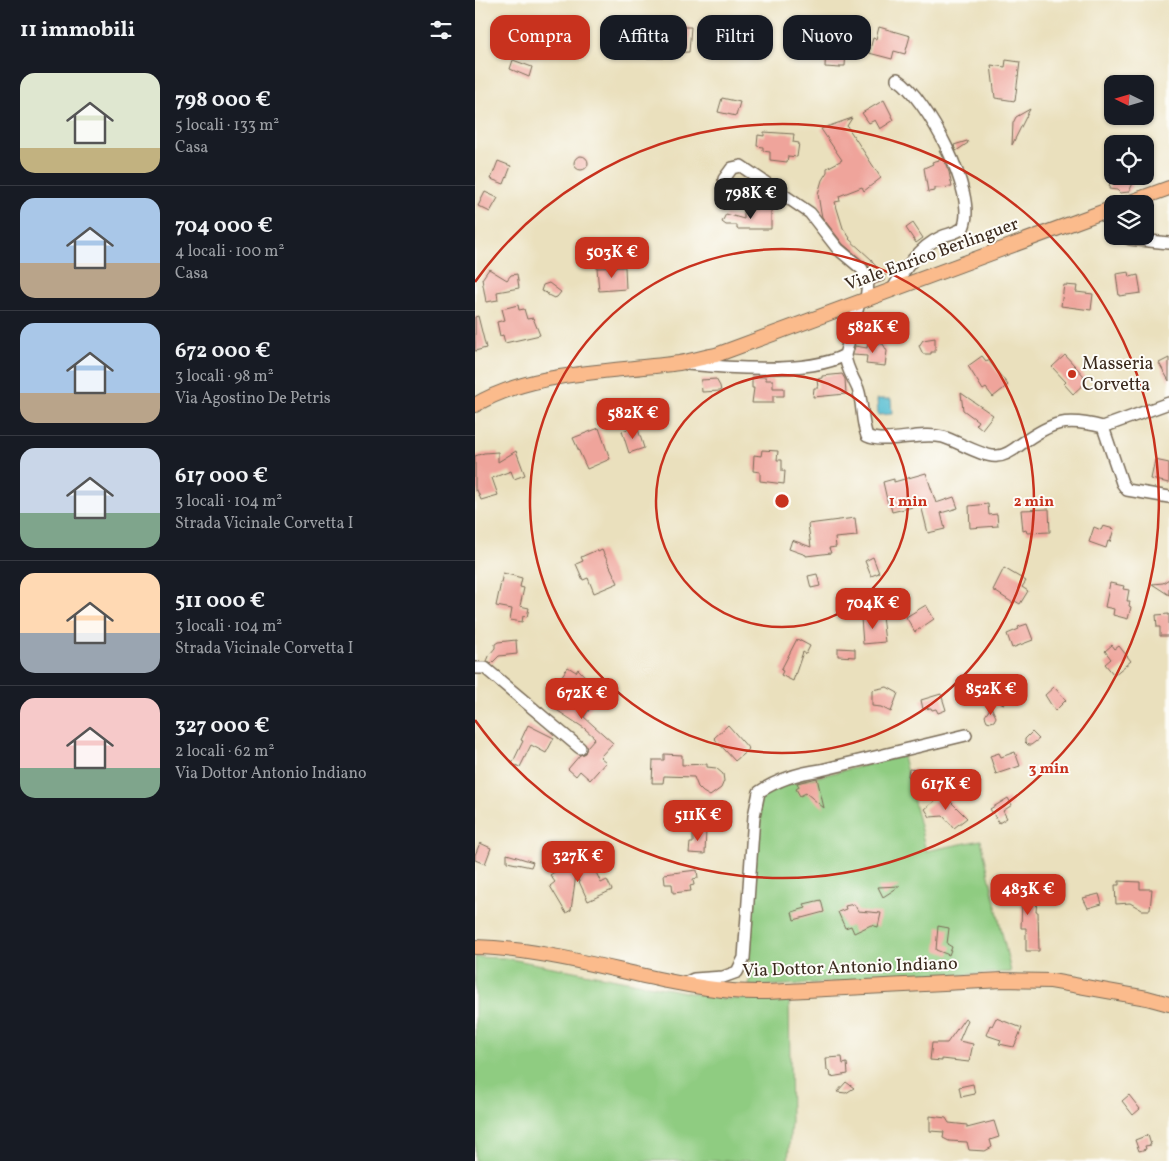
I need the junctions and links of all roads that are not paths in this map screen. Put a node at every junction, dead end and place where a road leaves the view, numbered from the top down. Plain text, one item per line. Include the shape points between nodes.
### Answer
1 (897, 79) dead end
2 (724, 179) dead end
3 (1169, 188) edge
4 (1150, 195) edge
5 (1104, 211) edge
6 (1154, 241) edge
7 (1169, 243) edge
8 (892, 290) junction
9 (862, 301) junction
10 (845, 355) junction
11 (680, 363) junction
12 (1169, 403) edge
13 (475, 405) edge
14 (1103, 426) junction
15 (1169, 497) edge
16 (475, 668) edge
17 (966, 735) dead end
18 (581, 748) dead end
19 (475, 947) edge
20 (685, 983) junction
21 (1169, 1004) edge

1 - 8 street via 911,91 948,151 963,188 967,216 963,228 928,245 907,266
2 - 9 street via 732,168 741,166 811,213 838,249 862,269 868,282
3 - 4 main road
5 - 8 main road, Viale Enrico Berlinguer
6 - 7 street
8 - 9 main road, Viale Enrico Berlinguer
9 - 10 street
9 - 11 main road, Viale Enrico Berlinguer via 716,354
10 - 11 street via 820,364 777,368
10 - 14 street via 846,365 859,390 867,436 875,439 942,437 997,456 1014,450 1045,427 1073,421
11 - 13 main road, Viale Enrico Berlinguer via 534,382
12 - 14 street
14 - 15 street via 1127,490
16 - 18 street via 485,668
17 - 20 street via 804,772 759,792 754,816 744,958 737,972
19 - 20 main road, Via Dottor Antonio Indiano via 564,958
20 - 21 main road, Via Dottor Antonio Indiano via 733,991 767,992 1003,980 1051,981

